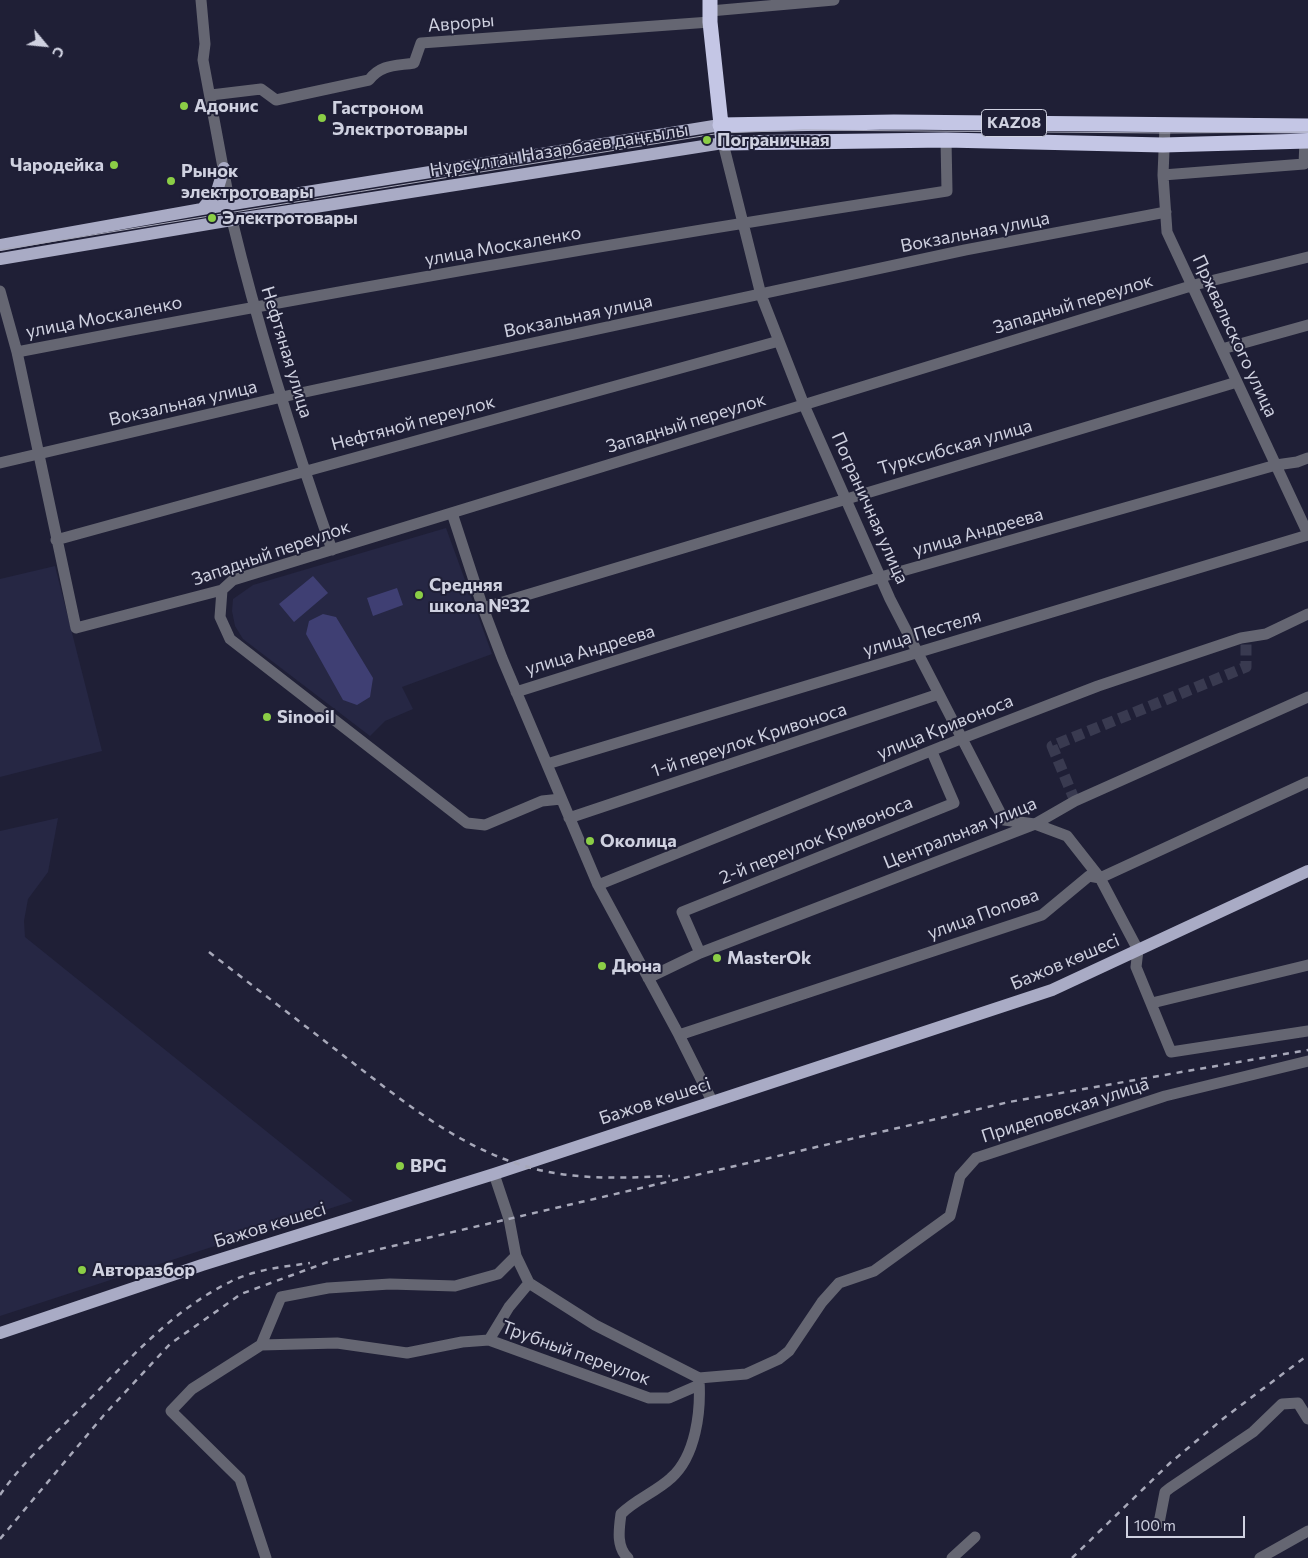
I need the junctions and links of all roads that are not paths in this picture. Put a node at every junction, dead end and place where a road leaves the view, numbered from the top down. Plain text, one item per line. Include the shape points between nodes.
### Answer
1 (202, 0) edge
2 (834, 0) edge
3 (710, 11) edge
4 (211, 95) junction
5 (720, 125) junction
6 (1165, 126) junction
7 (1307, 136) edge
8 (946, 140) junction
9 (723, 144) junction
10 (1163, 145) junction
11 (224, 168) junction
12 (1163, 175) junction
13 (230, 205) junction
14 (202, 209) junction
15 (1166, 212) junction
16 (232, 220) junction
17 (743, 222) junction
18 (0, 245) edge
19 (1308, 257) edge
20 (0, 259) edge
21 (1194, 285) junction
22 (0, 291) edge
23 (761, 295) junction
24 (253, 306) junction
25 (1308, 325) edge
26 (779, 340) junction
27 (1222, 349) junction
28 (17, 352) junction
29 (1237, 382) junction
30 (282, 397) junction
31 (804, 405) junction
32 (39, 454) junction
33 (1308, 458) edge
34 (0, 463) edge
35 (1276, 465) junction
36 (304, 471) junction
37 (844, 498) junction
38 (452, 513) junction
39 (1308, 535) edge
40 (56, 540) junction
41 (332, 550) junction
42 (881, 577) junction
43 (222, 590) junction
44 (483, 608) junction
45 (1308, 614) edge
46 (918, 652) junction
47 (516, 692) junction
48 (939, 694) junction
49 (1308, 698) edge
50 (963, 738) junction
51 (932, 752) junction
52 (547, 764) junction
53 (1308, 782) edge
54 (561, 799) junction
55 (569, 818) junction
56 (1035, 824) junction
57 (1308, 871) edge
58 (1100, 878) junction
59 (598, 885) junction
60 (1138, 950) junction
61 (700, 954) junction
62 (1308, 965) edge
63 (648, 978) junction
64 (1152, 1003) junction
65 (1308, 1031) edge
66 (679, 1035) junction
67 (1308, 1061) edge
68 (712, 1101) junction
69 (494, 1174) junction
70 (516, 1256) junction
71 (529, 1283) junction
72 (0, 1333) edge
73 (489, 1340) junction
74 (261, 1345) junction
75 (699, 1382) junction
76 (1303, 1400) edge
77 (1308, 1418) edge
78 (1159, 1523) dead end
79 (1308, 1531) edge
80 (975, 1537) dead end
81 (266, 1558) edge
82 (628, 1558) edge
83 (952, 1558) edge
84 (1260, 1558) edge

1 - 4 street via 204,60
2 - 3 street, Авроры
3 - 4 street, Авроры via 421,43 414,63 382,68 370,80 276,100 260,89
3 - 5 highway, Пограничная улица
4 - 11 street
5 - 6 highway, Нұрсұлтан Назарбаев даңғылы / KAZ08 via 904,122
5 - 9 highway, Пограничная улица
5 - 13 main road, Нұрсұлтан Назарбаев даңғылы
6 - 7 highway, Нұрсұлтан Назарбаев даңғылы / KAZ08
6 - 10 street, Пржвальского улица
7 - 10 highway, Нұрсұлтан Назарбаев даңғылы
7 - 12 street via 1304,164
8 - 9 highway, Нұрсұлтан Назарбаев даңғылы
8 - 10 highway, Нұрсұлтан Назарбаев даңғылы
8 - 17 street, улица Москаленко via 947,191
9 - 16 main road, Нұрсұлтан Назарбаев даңғылы
9 - 17 street, Пограничная улица
10 - 12 street, Пржвальского улица
11 - 13 street
11 - 14 main road via 217,191
12 - 15 street, Пржвальского улица
13 - 14 main road, Нұрсұлтан Назарбаев даңғылы
13 - 16 main road
14 - 18 main road, Нұрсұлтан Назарбаев даңғылы
15 - 21 street, Пржвальского улица via 1167,232
15 - 23 street, Вокзальная улица via 965,250
16 - 20 main road, Нұрсұлтан Назарбаев даңғылы
16 - 24 street, Нефтяная улица
17 - 23 street, Пограничная улица
17 - 24 street, улица Москаленко
19 - 21 street, Западный переулок
21 - 27 street, Пржвальского улица
21 - 31 street, Западный переулок
22 - 28 street
23 - 26 street, Пограничная улица
23 - 30 street, Вокзальная улица
24 - 28 street, улица Москаленко
24 - 30 street, Нефтяная улица
25 - 27 street
26 - 31 street, Пограничная улица
26 - 36 street, Нефтяной переулок
27 - 29 street, Пржвальского улица
28 - 32 street
29 - 35 street, Пржвальского улица
29 - 37 street, Турксибская улица
30 - 32 street, Вокзальная улица
30 - 36 street, Нефтяная улица
31 - 37 street, Пограничная улица
31 - 38 street, Западный переулок
32 - 34 street, Вокзальная улица
32 - 40 street
33 - 35 street, улица Андреева
35 - 39 street, Пржвальского улица
35 - 42 street, улица Андреева
36 - 40 street, Нефтяной переулок
36 - 41 street, Нефтяная улица
37 - 42 street, Пограничная улица
37 - 44 street, Турксибская улица
38 - 41 street, Западный переулок
38 - 44 street
39 - 46 street, улица Пестеля
40 - 43 street, Западный переулок via 76,628
41 - 43 street, Западный переулок via 233,580
42 - 46 street, Пограничная улица
42 - 47 street, улица Андреева
43 - 54 street via 220,617 230,639 467,823 485,825 542,801
44 - 47 street
45 - 50 street, улица Кривоноса via 1266,634 1241,638 1098,686
46 - 48 street, Пограничная улица
46 - 52 street, улица Пестеля
47 - 52 street
48 - 50 street, Пограничная улица
48 - 55 street, 1-й переулок Кривоноса
49 - 56 street, Центральная улица via 1075,801
50 - 51 street, улица Кривоноса
50 - 56 street, Пограничная улица via 1004,820
51 - 59 street, улица Кривоноса
51 - 61 street, 2-й переулок Кривоноса via 954,803 682,912
52 - 54 street
53 - 58 street, улица Попова
54 - 55 street
55 - 59 street
56 - 58 street, Пограничная улица via 1067,836
56 - 61 street, Центральная улица
57 - 60 main road, Бажов көшесі
58 - 60 street, Пограничная улица
58 - 66 street, улица Попова via 1089,876 1042,915
59 - 63 street
60 - 64 street via 1136,967
60 - 68 main road, Бажов көшесі via 1052,990
61 - 63 street, Центральная улица
62 - 64 street
63 - 66 street
64 - 65 street via 1171,1052
66 - 68 street
67 - 75 street, Придеповская улица via 1165,1096 976,1158 960,1176 950,1216 874,1271 839,1283 789,1351 746,1374
68 - 69 main road, Бажов көшесі
69 - 70 street via 509,1219
69 - 72 main road, Бажов көшесі via 202,1265
70 - 71 street
70 - 74 street via 498,1274 455,1286 390,1284 328,1288 281,1297
71 - 73 street via 509,1306
71 - 75 street via 595,1325
73 - 74 street, Трубный переулок via 407,1353 337,1343
73 - 75 street, Трубный переулок via 649,1398 669,1398
74 - 81 street via 192,1389 171,1411 240,1479
75 - 82 street via 698,1422 684,1460 671,1478 621,1514 619,1540 623,1554
76 - 77 street
76 - 78 street via 1282,1404 1253,1432 1170,1488 1166,1492
79 - 84 street
80 - 83 street

